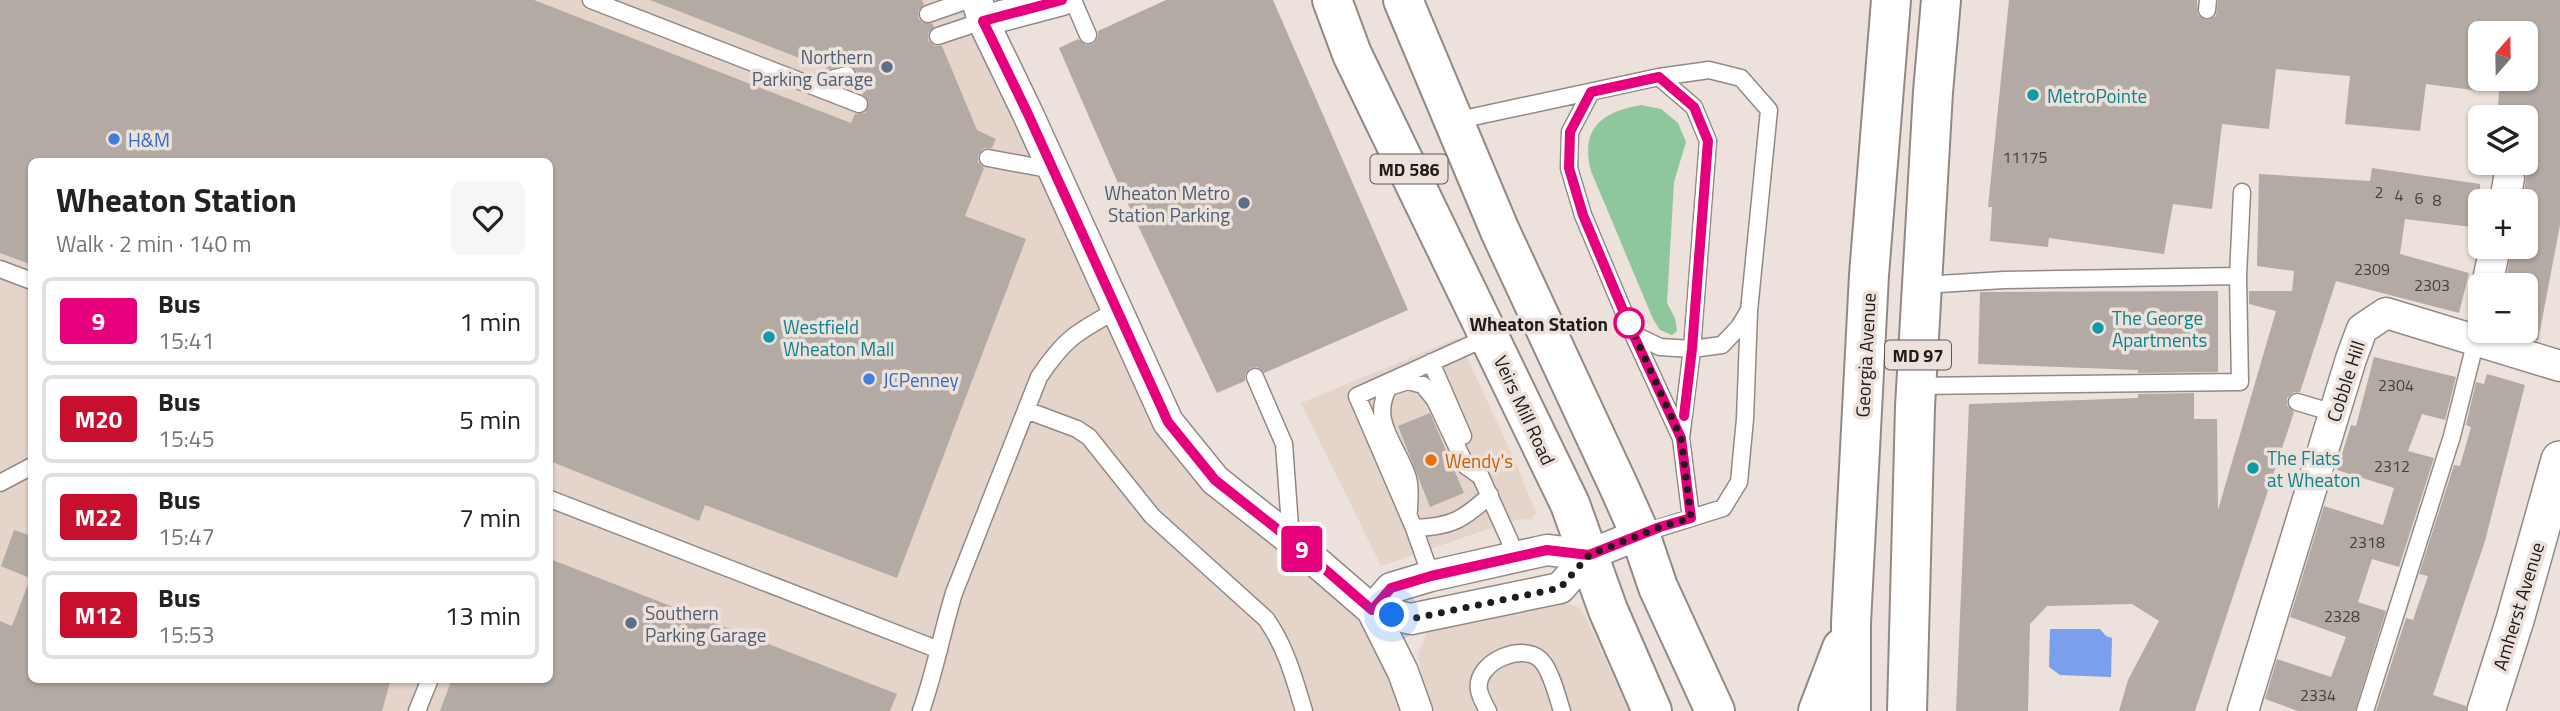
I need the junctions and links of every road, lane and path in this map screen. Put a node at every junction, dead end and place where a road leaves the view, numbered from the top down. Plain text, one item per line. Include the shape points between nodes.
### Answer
1 (591, 0) edge
2 (1062, 0) edge
3 (1073, 0) edge
4 (1332, 0) edge
5 (1403, 0) edge
6 (1891, 0) edge
7 (1941, 0) edge
8 (976, 7) edge
9 (929, 14) dead end
10 (1088, 35) dead end
11 (937, 36) dead end
12 (847, 75) dead end
13 (1659, 77) junction
14 (808, 84) junction
15 (1591, 92) junction
16 (859, 104) dead end
17 (1453, 121) junction
18 (988, 158) dead end
19 (1053, 170) junction
20 (2242, 192) dead end
21 (0, 269) edge
22 (2238, 276) junction
23 (28, 280) edge
24 (1922, 285) junction
25 (1117, 310) junction
26 (1749, 311) junction
27 (2468, 329) edge
28 (1633, 334) junction
29 (1490, 336) junction
30 (2475, 343) edge
31 (2506, 343) edge
32 (1692, 349) junction
33 (1431, 362) junction
34 (2560, 366) edge
35 (1255, 377) dead end
36 (1916, 386) junction
37 (2297, 402) dead end
38 (1026, 410) junction
39 (2334, 413) junction
40 (1681, 438) junction
41 (2560, 460) edge
42 (28, 468) edge
43 (1480, 476) junction
44 (0, 483) edge
45 (1490, 495) junction
46 (553, 500) edge
47 (1691, 518) junction
48 (1412, 522) junction
49 (1640, 534) junction
50 (1291, 540) junction
51 (1589, 555) junction
52 (1517, 557) junction
53 (1431, 576) junction
54 (1372, 610) junction
55 (1852, 623) junction
56 (939, 650) junction
57 (428, 683) edge
58 (417, 711) edge
59 (922, 711) edge
60 (1304, 711) edge
61 (1417, 711) edge
62 (1488, 711) edge
63 (1562, 711) edge
64 (1652, 711) edge
65 (1715, 711) edge
66 (1818, 711) edge
67 (1851, 711) edge
68 (1907, 711) edge
69 (2243, 711) edge
70 (2365, 711) edge
71 (2486, 711) edge

1 - 14 lane
2 - 8 street
3 - 10 lane
4 - 29 main road, Veirs Mill Road / MD 586 via 1352,54
5 - 17 main road, MD 586
6 - 55 main road, Georgia Avenue / MD 97 via 1869,275
7 - 24 main road, MD 97
8 - 9 lane
8 - 11 lane
8 - 19 street
12 - 14 lane
13 - 15 lane
13 - 26 lane via 1709,70 1741,78 1769,110
13 - 32 lane via 1694,107 1708,141
14 - 16 lane
15 - 17 lane
15 - 28 lane via 1570,132 1569,168 1583,215
17 - 49 main road, MD 586
18 - 19 lane
19 - 25 street
20 - 22 lane
21 - 23 lane
22 - 24 lane
22 - 36 lane via 2247,385 2162,391
24 - 36 main road, MD 97
25 - 38 lane via 1078,331 1056,351
25 - 50 street via 1168,422 1215,480
26 - 32 lane via 1721,345
26 - 47 lane via 1739,482 1723,508
27 - 39 street, Cobble Hill via 2386,313 2362,329
28 - 32 lane via 1660,347
28 - 40 lane
29 - 33 lane
29 - 51 main road, Veirs Mill Road / MD 586 via 1570,504
30 - 70 lane via 2452,436
31 - 34 street, Cobble Hill
32 - 40 lane
33 - 43 lane
33 - 48 lane via 1357,396
35 - 50 lane via 1284,444
36 - 68 main road, MD 97
37 - 39 lane
38 - 56 lane via 954,593
38 - 60 lane via 1089,437 1152,516 1266,620 1287,656
39 - 69 street, Cobble Hill
40 - 47 lane
41 - 71 street, Amherst Avenue
42 - 44 lane
43 - 45 lane
43 - 48 lane via 1466,466 1436,400 1423,385 1408,381 1389,387 1381,400 1381,416 1409,481
45 - 48 lane via 1469,514 1441,527
45 - 52 lane
46 - 56 lane
47 - 49 lane
48 - 53 lane
49 - 51 street
49 - 65 main road, MD 586 via 1658,587
50 - 54 street
51 - 52 street via 1547,550
51 - 54 street via 1560,588 1411,619
51 - 64 main road, Veirs Mill Road / MD 586
52 - 53 street
53 - 54 street via 1391,588
54 - 61 street
55 - 66 main road
55 - 67 main road, Georgia Avenue / MD 97
56 - 59 lane
57 - 58 lane
62 - 63 lane via 1479,689 1482,677 1498,660 1521,654 1544,662

